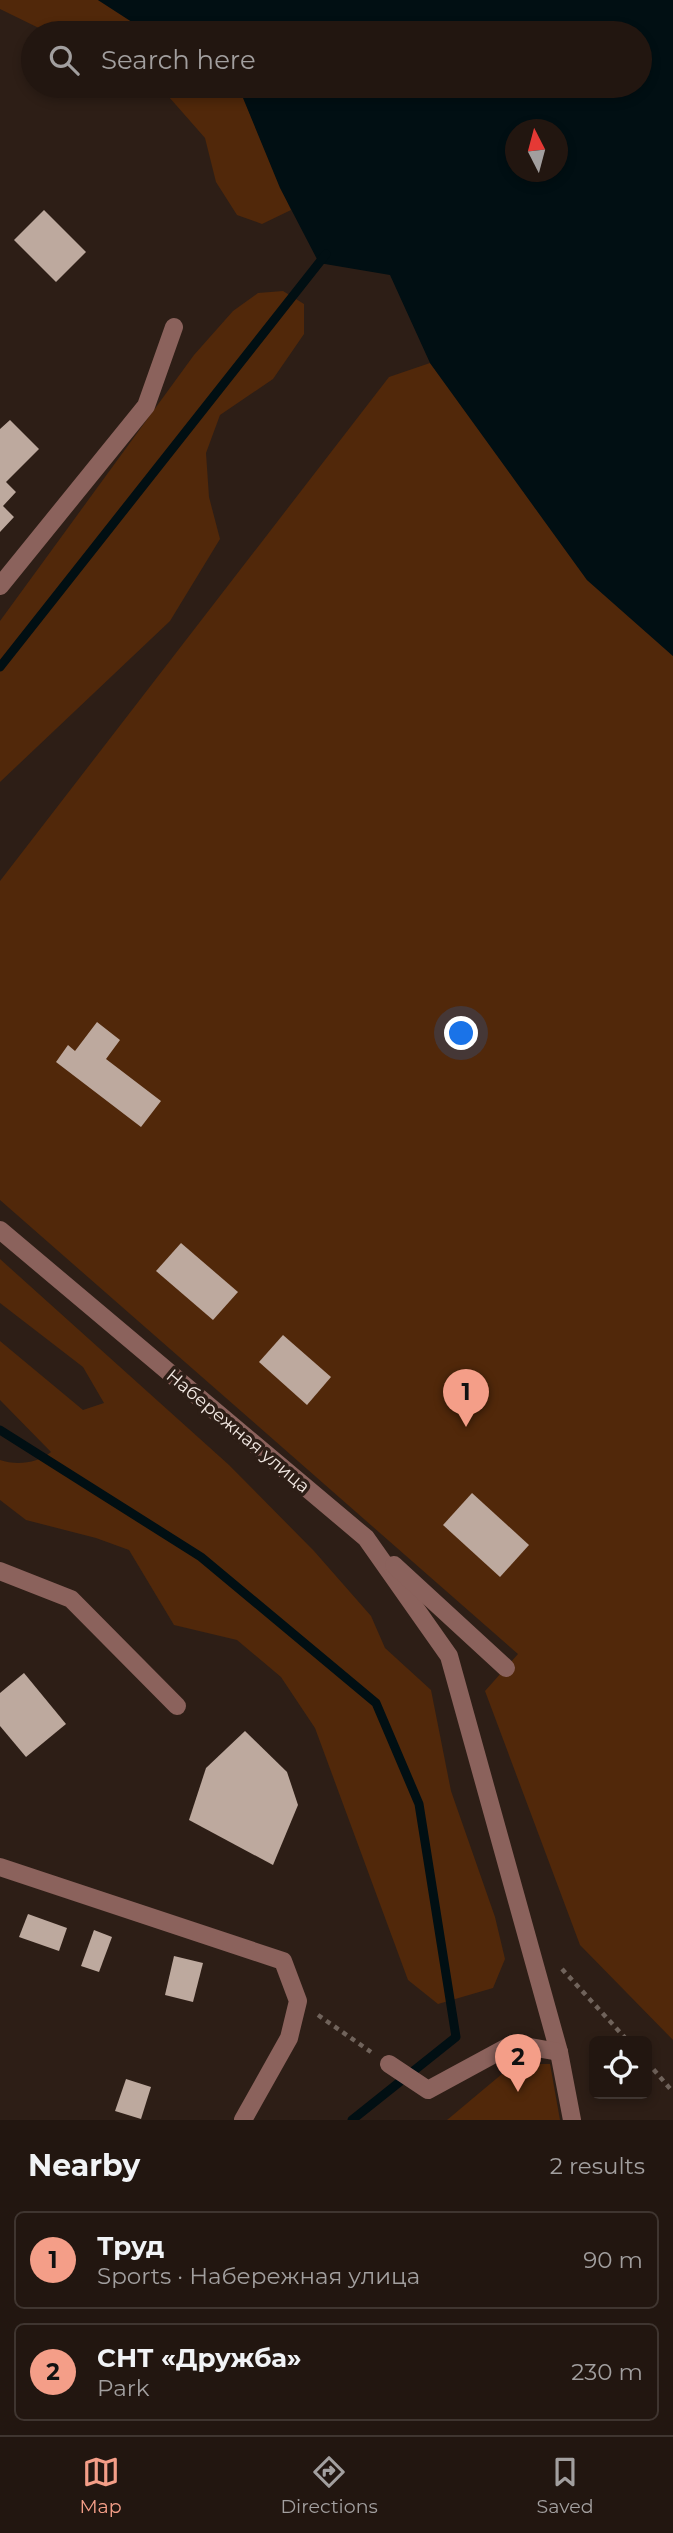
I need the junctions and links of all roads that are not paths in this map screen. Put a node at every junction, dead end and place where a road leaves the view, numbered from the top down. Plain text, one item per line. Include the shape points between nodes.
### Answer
1 (174, 327) dead end
2 (0, 586) edge
3 (0, 1230) edge
4 (366, 1538) junction
5 (0, 1571) edge
6 (506, 1668) dead end
7 (177, 1706) dead end
8 (0, 1867) edge
9 (559, 2052) junction
10 (389, 2064) road end
11 (243, 2120) edge
12 (572, 2120) edge

1 - 2 street via 146,406
3 - 4 street, Набережная улица
4 - 6 street
4 - 9 street, Набережная улица via 449,1656
5 - 7 street via 71,1599
8 - 11 street via 283,1961 298,2001 289,2038
9 - 10 street via 513,2044 428,2090
9 - 12 street, Набережная улица

